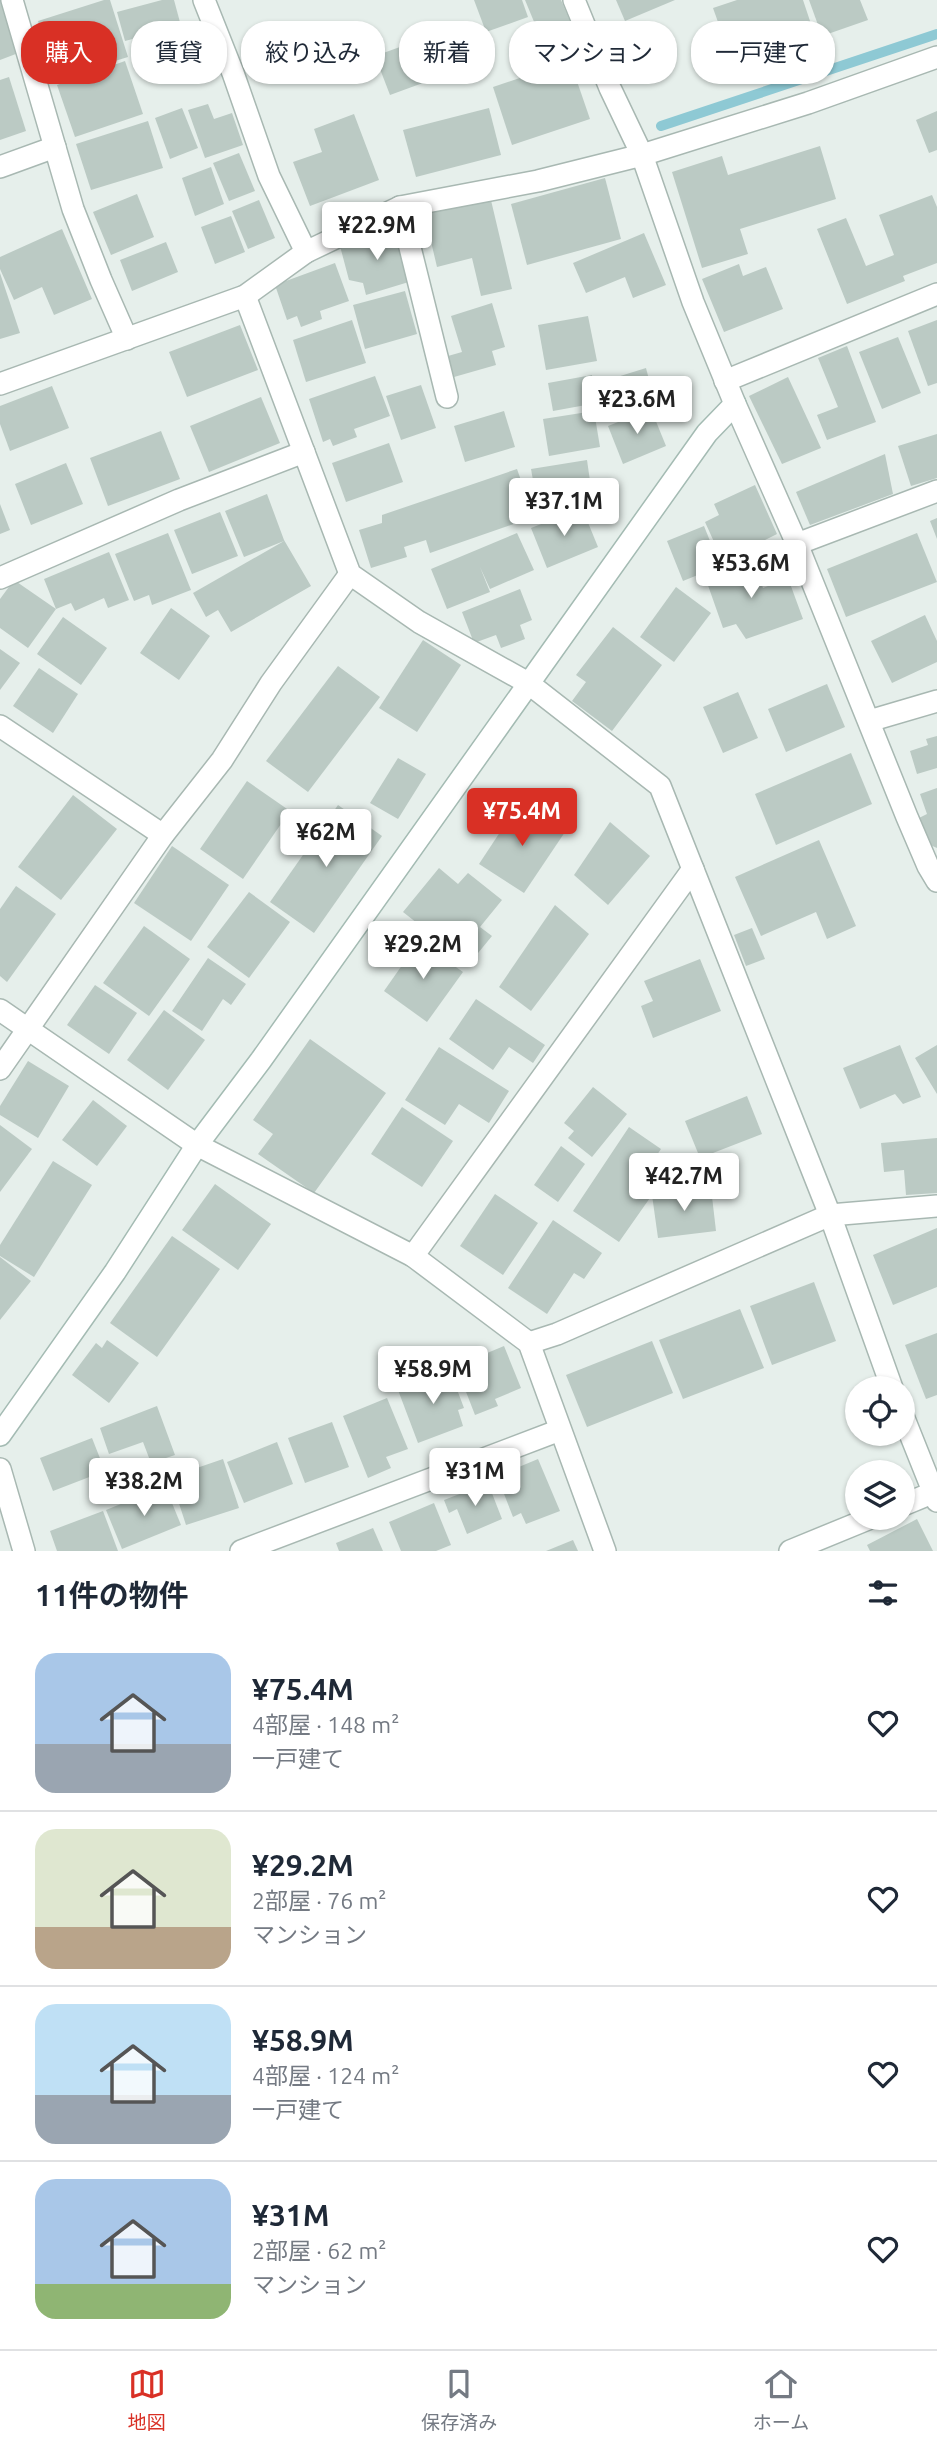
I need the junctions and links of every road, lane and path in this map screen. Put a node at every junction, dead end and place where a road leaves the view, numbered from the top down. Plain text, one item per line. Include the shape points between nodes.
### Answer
1 (12, 0) edge
2 (204, 0) edge
3 (574, 0) edge
4 (937, 57) edge
5 (55, 147) junction
6 (642, 155) junction
7 (0, 167) edge
8 (400, 207) junction
9 (306, 252) junction
10 (937, 294) edge
11 (245, 296) junction
12 (127, 339) junction
13 (725, 381) junction
14 (0, 384) edge
15 (447, 397) dead end
16 (735, 404) junction
17 (304, 453) junction
18 (937, 491) edge
19 (797, 544) junction
20 (350, 574) junction
21 (0, 578) edge
22 (528, 683) junction
23 (937, 701) edge
24 (869, 721) junction
25 (0, 726) edge
26 (163, 835) junction
27 (693, 869) junction
28 (934, 870) edge
29 (0, 1010) edge
30 (28, 1030) junction
31 (0, 1069) edge
32 (197, 1145) junction
33 (937, 1206) edge
34 (830, 1215) junction
35 (413, 1256) junction
36 (529, 1343) junction
37 (888, 1376) edge
38 (560, 1430) junction
39 (0, 1435) edge
40 (915, 1445) edge
41 (0, 1469) edge
42 (936, 1495) edge
43 (915, 1501) edge
44 (845, 1528) edge
45 (24, 1551) edge
46 (241, 1551) edge
47 (605, 1551) edge
48 (790, 1551) edge

1 - 5 street
2 - 9 street via 269,176
3 - 6 street
4 - 6 street
5 - 7 street
5 - 12 street via 78,221
6 - 8 street via 538,181
6 - 13 street
8 - 9 street
8 - 15 street
9 - 11 street
10 - 13 street
11 - 12 street
11 - 17 street
12 - 14 street
13 - 16 street
16 - 19 street
16 - 22 street via 707,433
17 - 20 street
17 - 21 street via 179,500
18 - 19 street
19 - 24 street
20 - 22 street via 418,622
20 - 26 street via 222,760
22 - 27 street via 660,786
22 - 32 street
23 - 24 street
24 - 28 street
25 - 26 street
26 - 30 street
27 - 34 street
27 - 35 street
29 - 30 street
30 - 31 street
30 - 32 street
32 - 35 street
32 - 39 street via 115,1272
33 - 34 street
34 - 36 street
34 - 37 street
35 - 36 street
36 - 38 street
38 - 46 street
38 - 47 street
40 - 42 street
41 - 45 street
42 - 43 street
44 - 48 street

